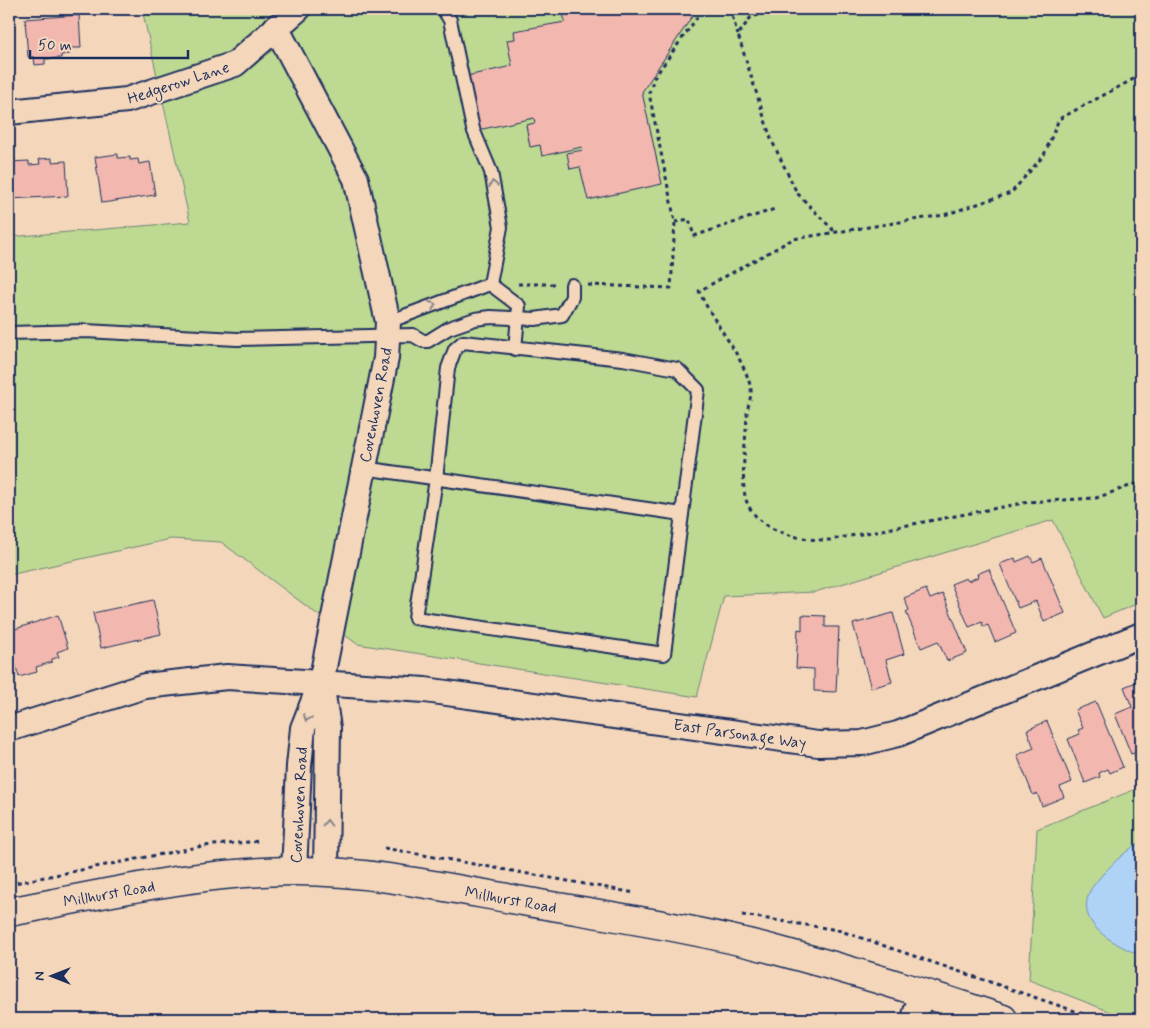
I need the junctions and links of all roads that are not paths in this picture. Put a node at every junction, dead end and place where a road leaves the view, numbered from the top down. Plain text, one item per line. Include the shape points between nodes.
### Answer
1 (298, 9) edge
2 (443, 9) edge
3 (276, 27) junction
4 (9, 112) edge
5 (490, 284) junction
6 (572, 285) road end
7 (518, 312) junction
8 (387, 329) junction
9 (9, 333) edge
10 (515, 349) junction
11 (363, 468) junction
12 (436, 479) junction
13 (682, 514) junction
14 (1141, 635) edge
15 (321, 682) junction
16 (9, 729) edge
17 (294, 871) junction
18 (326, 872) junction
19 (9, 912) edge
20 (922, 992) junction
21 (914, 1019) edge
22 (1003, 1019) edge

1 - 3 street, Hedgerow Lane
5 -> 2 lane via 501,227 491,172 473,129 450,20
3 - 4 street, Hedgerow Lane via 235,64 127,100
3 - 8 street, Covenhoven Road via 356,179
5 - 7 lane
8 -> 5 lane
6 - 7 lane via 572,297 562,316
7 - 8 lane via 475,319 449,328 428,341
7 - 10 lane
8 - 9 lane via 237,339 85,331
8 - 11 street, Covenhoven Road via 386,358
10 - 12 lane via 463,342 455,350 448,368
10 - 13 lane via 623,359 677,369 698,390
11 - 12 lane
11 - 15 street, Covenhoven Road
12 - 13 lane
12 - 13 lane via 416,618 664,654
14 - 15 street, East Parsonage Way via 948,715 898,734 862,743 818,744 425,690
15 - 16 street, East Parsonage Way via 227,677 145,686
15 -> 17 street, Covenhoven Road via 303,728
18 -> 15 street, Covenhoven Road via 328,728
17 - 18 street, Millhurst Road
17 - 19 street, Millhurst Road via 226,874
18 - 20 street, Millhurst Road via 449,888 665,926 777,950
20 - 21 street
20 - 22 street, Millhurst Road

